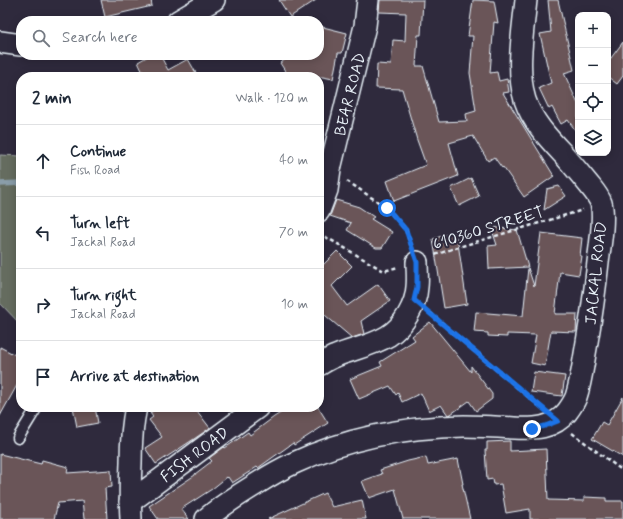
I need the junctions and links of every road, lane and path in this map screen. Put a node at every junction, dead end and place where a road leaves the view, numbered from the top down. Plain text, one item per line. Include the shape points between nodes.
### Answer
1 (214, 0) edge
2 (368, 0) edge
3 (526, 0) edge
4 (187, 16) edge
5 (0, 42) edge
6 (16, 44) edge
7 (330, 169) junction
8 (324, 198) edge
9 (601, 205) junction
10 (324, 236) edge
11 (417, 262) junction
12 (414, 300) junction
13 (324, 362) edge
14 (33, 412) edge
15 (135, 412) edge
16 (252, 412) edge
17 (558, 421) junction
18 (18, 438) dead end
19 (623, 471) edge
20 (131, 510) edge
21 (206, 519) edge

1 - 4 street
2 - 7 street, BEAR ROAD via 365,26
3 - 9 street, JACKAL ROAD via 521,68 525,100 539,126 577,170 598,197
5 - 6 street
7 - 8 street, BEAR ROAD
7 - 11 path via 387,208 406,230
9 - 11 path, 610360 STREET via 452,249
9 - 17 street, JACKAL ROAD via 602,231 593,311 581,376 575,399
10 - 11 path, 610360 STREET via 384,271
11 - 12 street
12 - 13 street via 404,320 388,336
12 - 17 path
14 - 18 lane
15 - 20 street
16 - 20 street, FISH ROAD
17 - 19 path
17 - 21 street via 532,429 464,426 424,428 376,435 346,443 282,469 237,496

